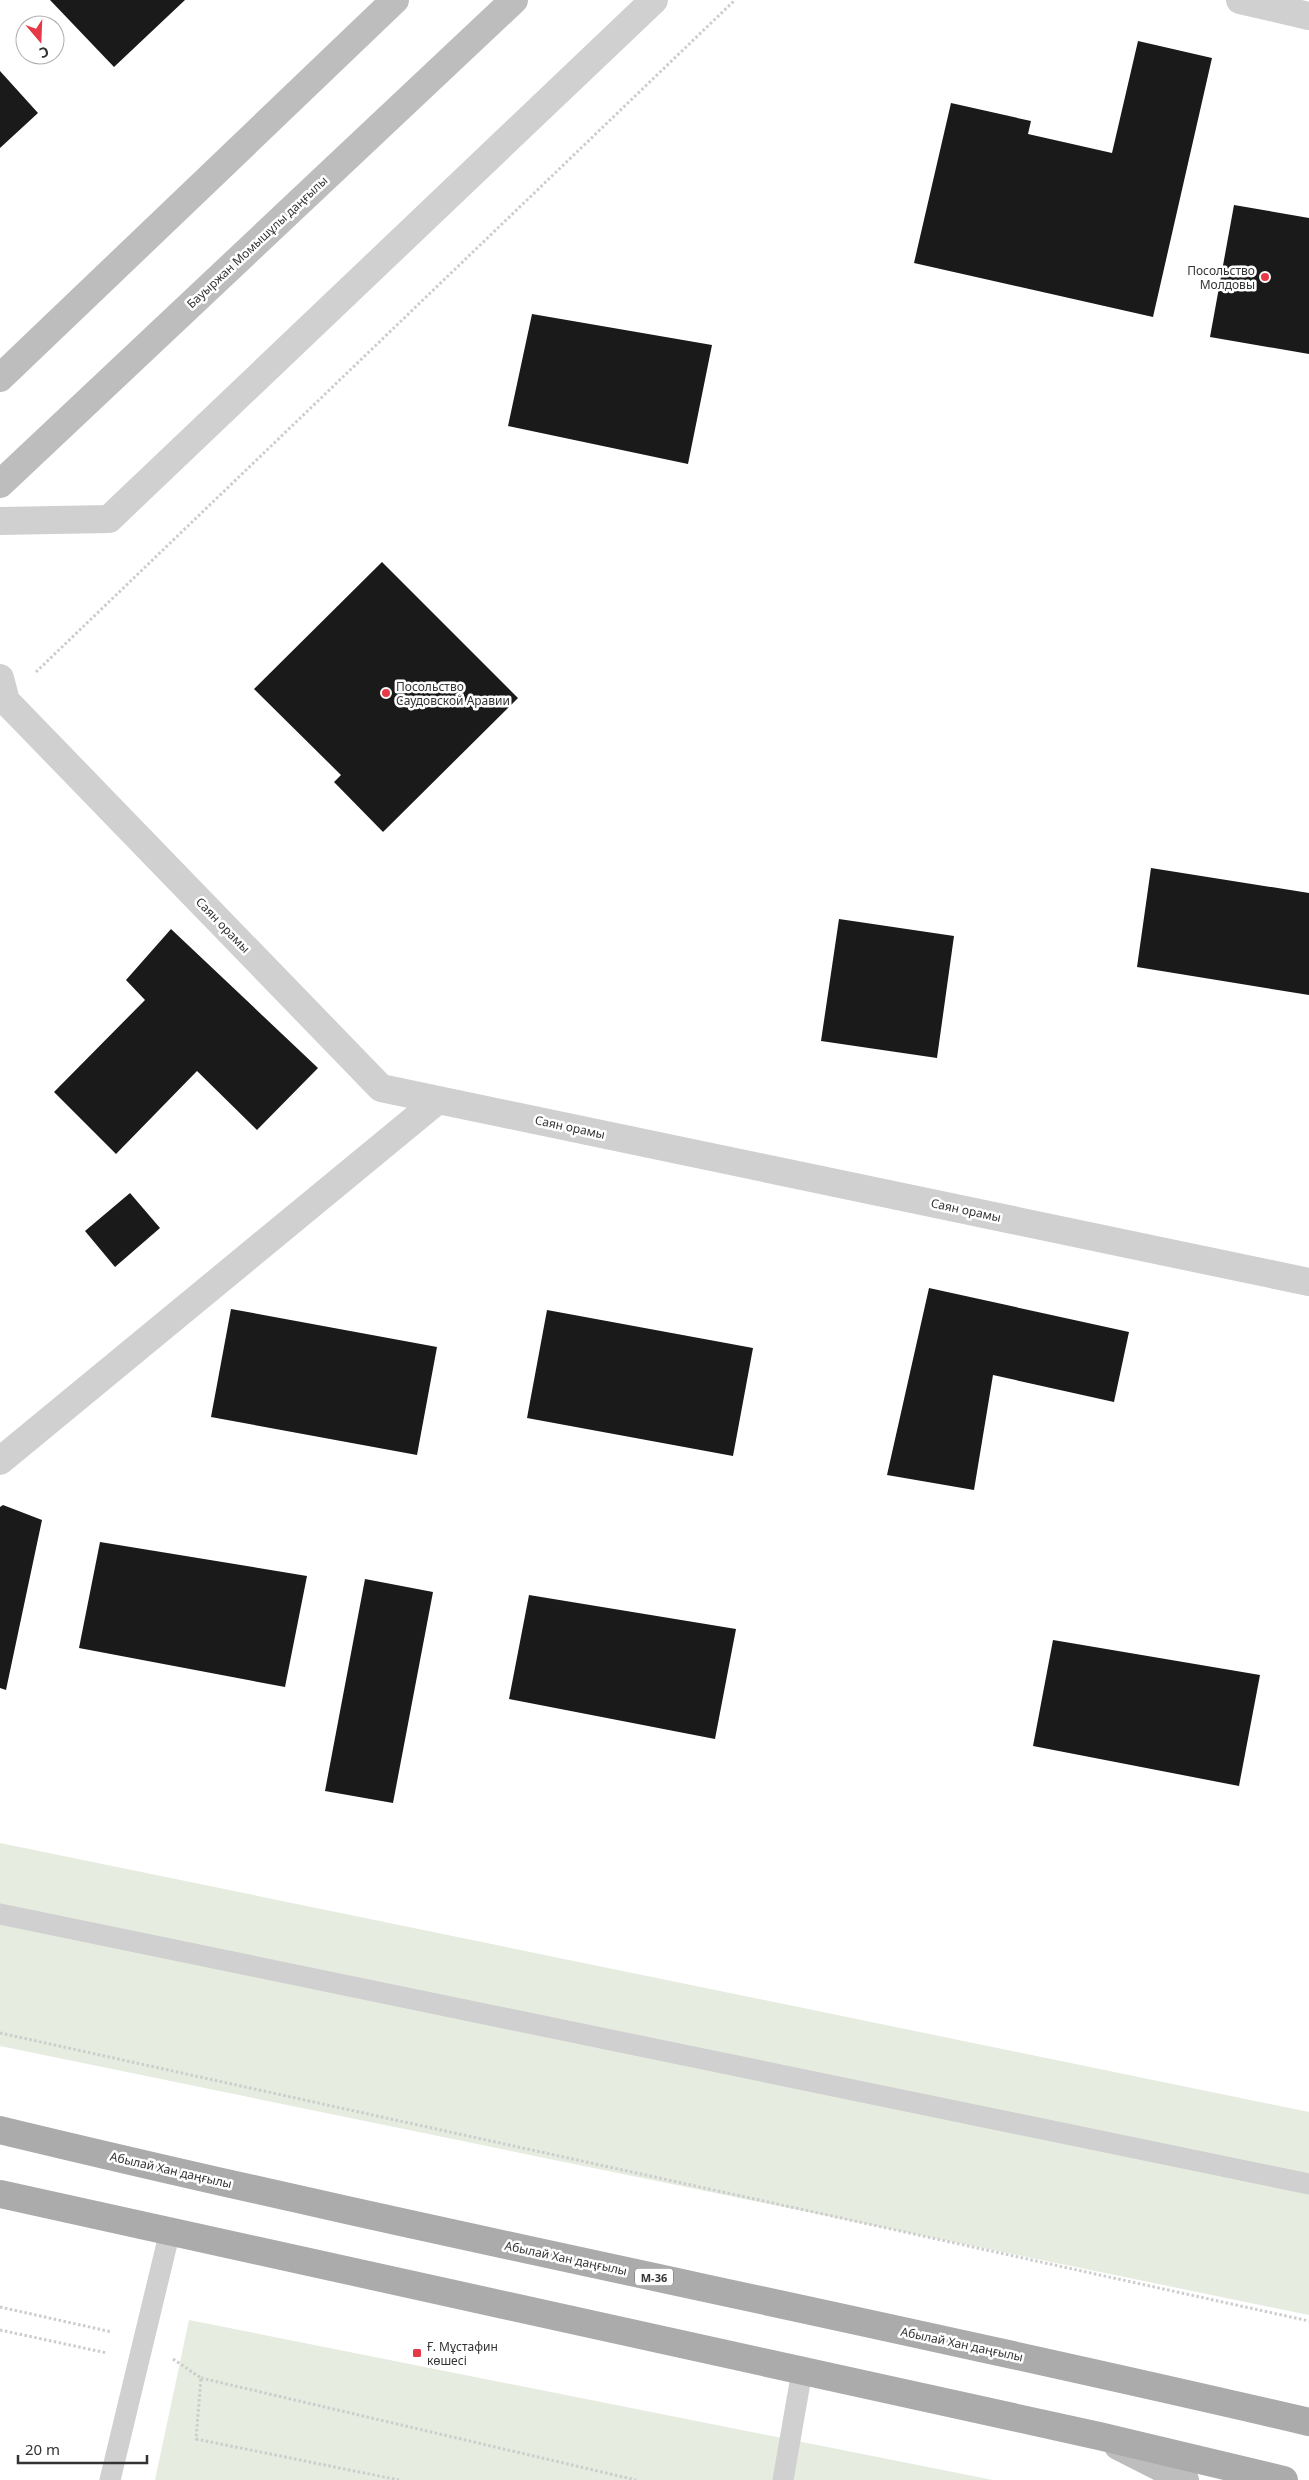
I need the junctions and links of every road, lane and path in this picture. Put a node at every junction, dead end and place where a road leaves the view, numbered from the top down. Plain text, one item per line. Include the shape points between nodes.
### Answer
1 (395, 0) edge
2 (514, 0) edge
3 (654, 0) edge
4 (735, 0) edge
5 (1240, 0) edge
6 (1309, 16) edge
7 (0, 378) edge
8 (0, 484) edge
9 (0, 520) edge
10 (3, 690) edge
11 (438, 1100) junction
12 (1309, 1282) edge
13 (0, 1461) edge
14 (0, 1914) edge
15 (0, 2033) edge
16 (0, 2130) edge
17 (1309, 2184) edge
18 (0, 2194) edge
19 (170, 2231) junction
20 (0, 2307) edge
21 (1309, 2321) edge
22 (0, 2330) edge
23 (143, 2339) junction
24 (138, 2360) junction
25 (802, 2371) junction
26 (202, 2378) junction
27 (1309, 2422) edge
28 (1099, 2436) junction
29 (110, 2480) edge
30 (399, 2480) edge
31 (636, 2480) edge
32 (783, 2480) edge
33 (1185, 2480) edge
34 (1284, 2480) edge

1 - 7 main road
2 - 8 main road, Бауыржан Момышұлы даңғылы
3 - 9 street via 109,519
4 - 10 path
5 - 6 street
10 - 11 street, Саян орамы via 381,1088
11 - 12 street, Саян орамы
11 - 13 street
14 - 17 lane
15 - 21 path
16 - 27 main road, Абылай Хан даңғылы / M-36 via 192,2176 1112,2376
18 - 19 main road
19 - 23 lane
19 - 25 main road
20 - 23 path
22 - 24 path
23 - 24 lane
23 - 26 path
24 - 29 lane
25 - 28 main road
25 - 32 lane
26 - 30 path via 196,2439
26 - 31 path
28 - 33 main road
28 - 34 main road

